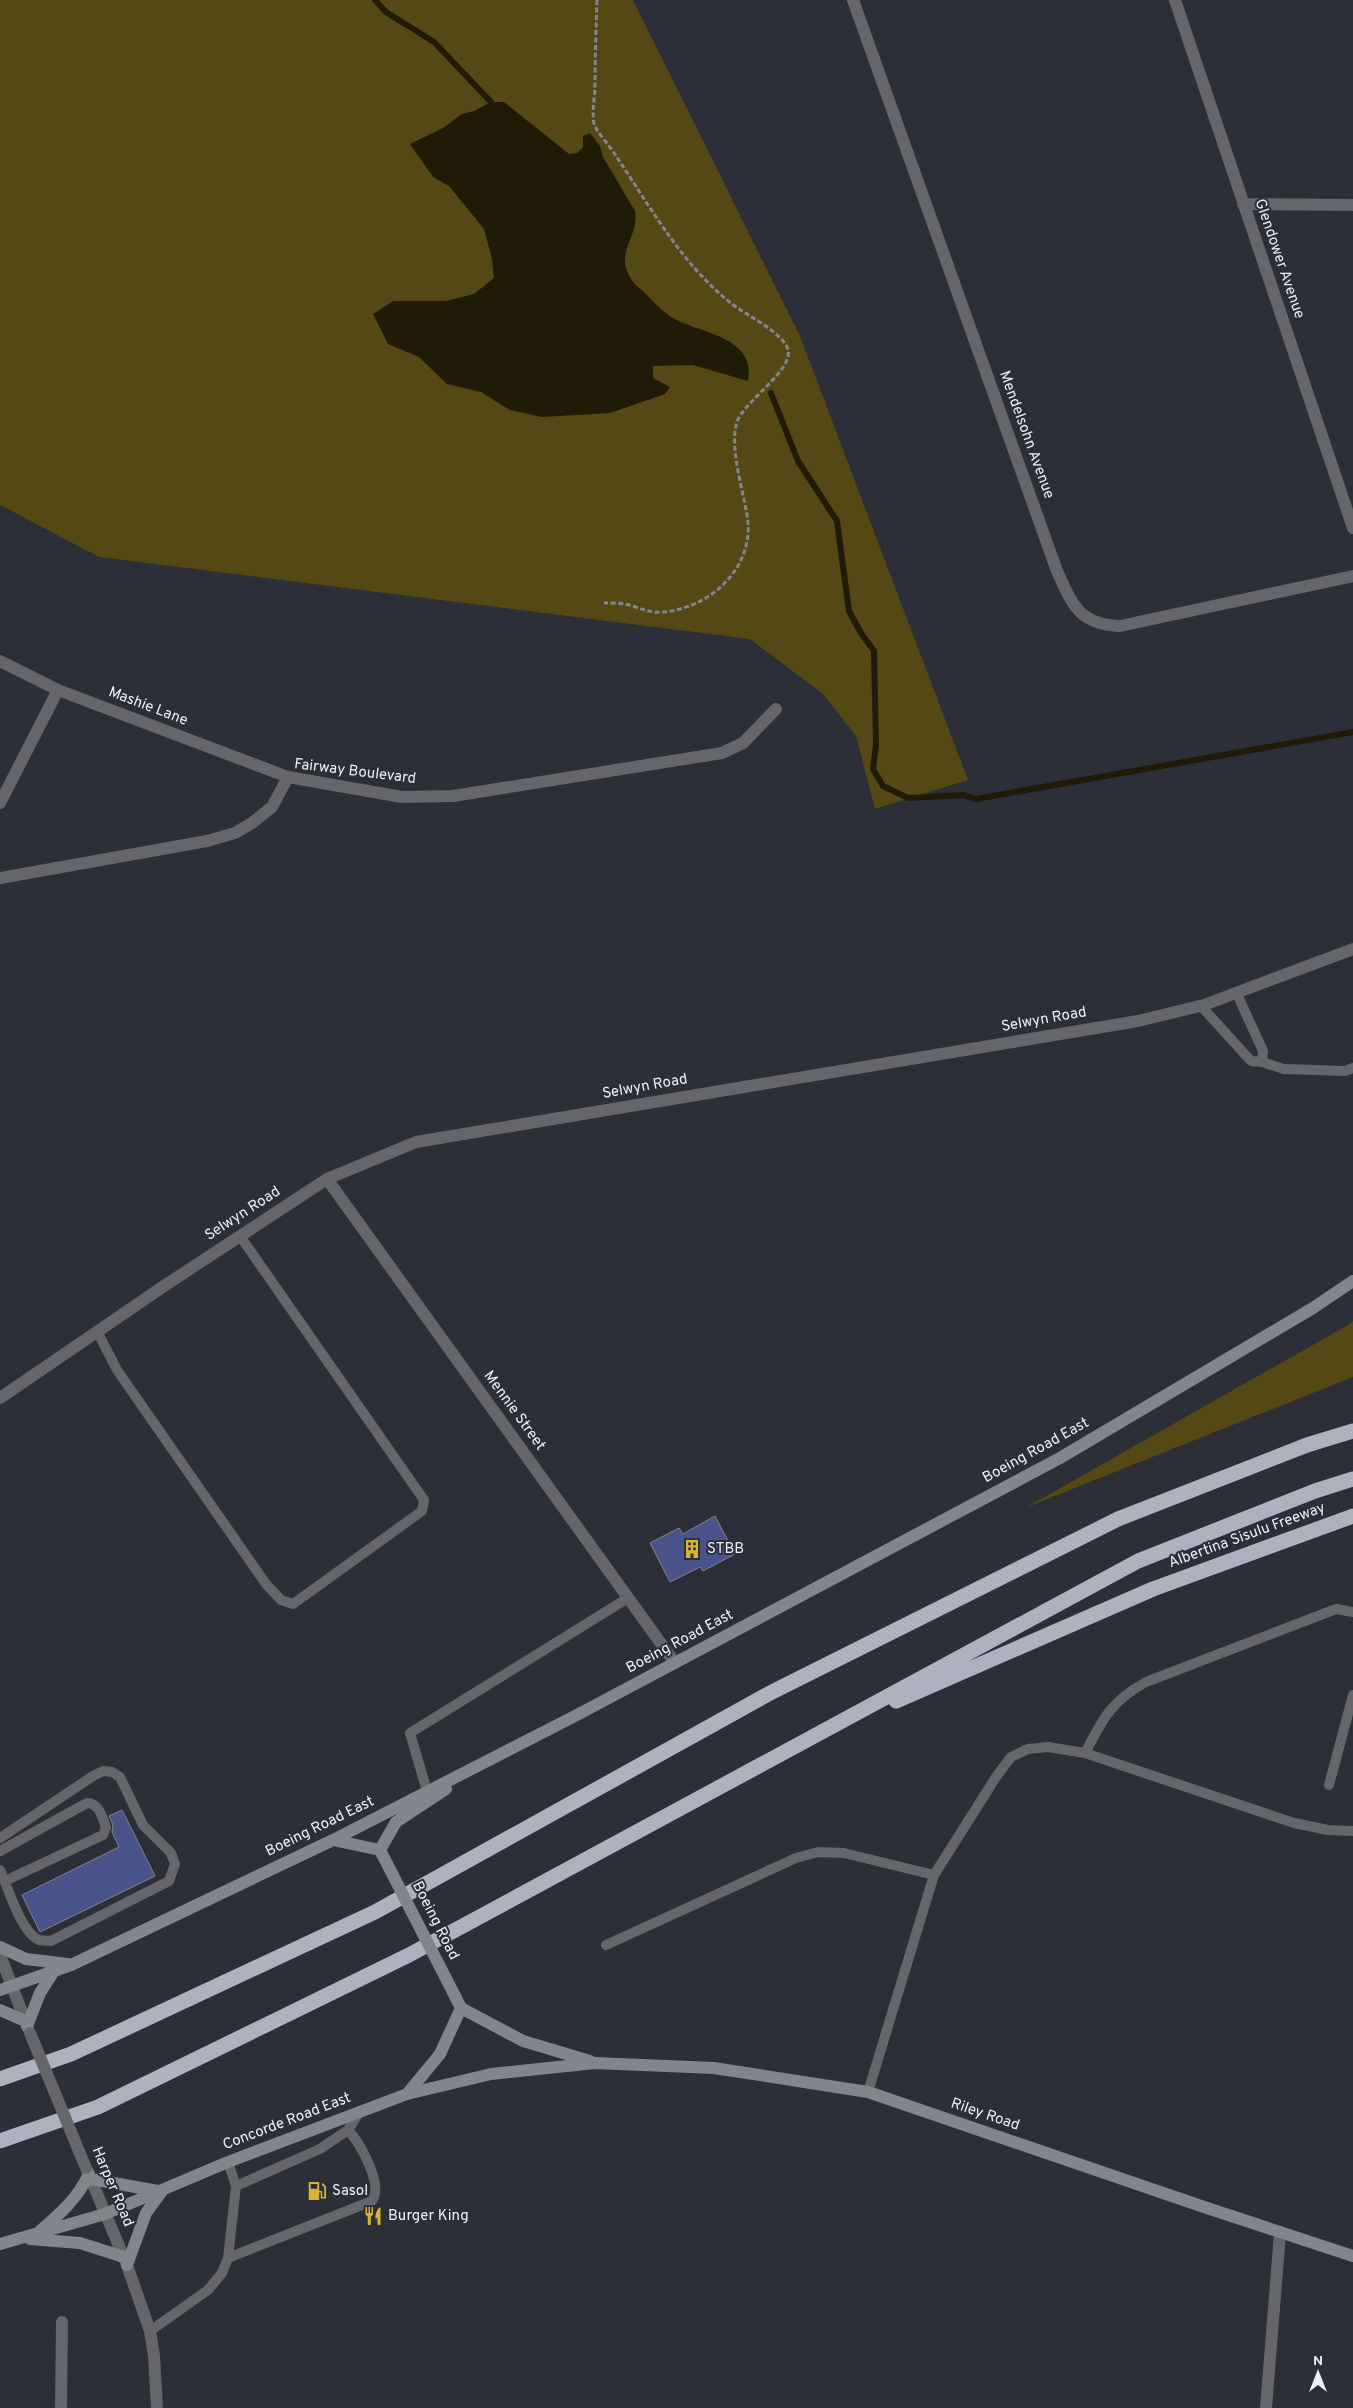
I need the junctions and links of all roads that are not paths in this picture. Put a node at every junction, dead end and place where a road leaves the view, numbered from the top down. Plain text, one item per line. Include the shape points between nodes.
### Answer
1 (853, 0) edge
2 (1175, 0) edge
3 (1242, 204) junction
4 (1353, 205) edge
5 (1353, 528) edge
6 (1353, 576) edge
7 (0, 661) edge
8 (58, 690) junction
9 (776, 709) dead end
10 (288, 777) junction
11 (0, 803) edge
12 (0, 878) edge
13 (1353, 949) edge
14 (1237, 994) junction
15 (1201, 1006) junction
16 (1262, 1062) junction
17 (1353, 1068) edge
18 (327, 1179) junction
19 (240, 1236) junction
20 (1353, 1281) edge
21 (97, 1331) junction
22 (0, 1398) edge
23 (1353, 1431) edge
24 (1353, 1479) edge
25 (1353, 1516) edge
26 (628, 1598) junction
27 (1353, 1612) edge
28 (675, 1663) junction
29 (1353, 1695) edge
30 (798, 1744) junction
31 (502, 1752) junction
32 (1085, 1753) junction
33 (1329, 1785) dead end
34 (427, 1791) junction
35 (1353, 1831) edge
36 (0, 1838) edge
37 (333, 1840) junction
38 (0, 1851) edge
39 (381, 1852) junction
40 (0, 1870) edge
41 (934, 1875) junction
42 (5, 1881) junction
43 (606, 1945) dead end
44 (0, 1947) edge
45 (0, 1955) edge
46 (71, 1965) junction
47 (54, 1972) junction
48 (5, 1988) edge
49 (458, 2002) junction
50 (0, 2010) edge
51 (27, 2027) junction
52 (595, 2063) junction
53 (0, 2079) edge
54 (868, 2092) junction
55 (407, 2094) junction
56 (360, 2111) junction
57 (348, 2130) junction
58 (0, 2141) edge
59 (228, 2162) junction
60 (89, 2174) junction
61 (236, 2186) junction
62 (162, 2189) junction
63 (105, 2214) junction
64 (1280, 2233) junction
65 (37, 2234) junction
66 (20, 2238) junction
67 (0, 2244) edge
68 (1353, 2256) edge
69 (228, 2258) junction
70 (125, 2261) junction
71 (62, 2322) dead end
72 (150, 2331) junction
73 (61, 2408) edge
74 (157, 2408) edge
75 (1266, 2408) edge

1 - 6 street, Mendelsohn Avenue via 1057,571 1079,613 1092,622 1120,626
2 - 3 street, Glendower Avenue via 1226,147
3 - 4 street
3 - 5 street, Glendower Avenue
7 - 8 street, Mashie Lane
8 - 10 street, Mashie Lane
8 - 11 street
9 - 10 street, Fairway Boulevard via 743,743 722,754 453,796 402,797
10 - 12 street, Fairway Boulevard via 272,807 235,833 207,841
13 - 14 street, Selwyn Road
14 - 15 street, Selwyn Road
14 - 16 lane via 1262,1051
15 - 16 lane via 1251,1061
15 - 18 street, Selwyn Road via 1138,1021 416,1142
16 - 17 lane via 1284,1069 1346,1071
18 - 19 street, Selwyn Road
18 - 26 street, Mennie Street
19 - 21 street, Selwyn Road
19 - 21 lane via 424,1500 422,1512 293,1604 281,1600 266,1584 117,1370
20 - 28 main road, Boeing Road East via 1060,1458
21 - 22 street, Selwyn Road
23 - 53 highway via 1307,1445 1118,1519 772,1692 375,1912 71,2054
24 - 30 highway via 1138,1561
25 - 30 highway, Albertina Sisulu Freeway via 1153,1589
26 - 28 street, Mennie Street
26 - 34 lane via 410,1733
27 - 32 lane via 1336,1609 1146,1682 1126,1693 1112,1706
28 - 31 main road, Boeing Road East
29 - 33 lane
30 - 58 highway via 409,1955 98,2107
31 - 34 main road, Boeing Road East
31 - 39 main road via 396,1822
32 - 35 lane via 1294,1824
32 - 41 lane via 1048,1747 1028,1749 1011,1757
34 - 37 main road, Boeing Road East
36 - 42 lane via 93,1776 104,1771 112,1772 120,1777 143,1825 172,1853 175,1864 169,1881 51,1941 31,1935
37 - 39 main road
37 - 46 main road, Boeing Road East
38 - 42 lane via 87,1803 97,1806 106,1827 104,1835
39 - 49 main road, Boeing Road, bridge
40 - 42 lane
41 - 43 lane via 844,1853 818,1852 796,1858
41 - 54 lane
44 - 46 main road via 26,1959
45 - 48 street, Harper Road
46 - 47 main road, Boeing Road East
47 - 48 main road, Boeing Road East
47 - 51 main road via 40,1993
48 - 51 street, Harper Road
49 - 52 main road via 523,2041
49 - 55 main road via 440,2054
50 - 51 main road
51 - 60 street, Harper Road, bridge
52 - 54 main road, Riley Road via 714,2068
52 - 55 main road, Concorde Road East via 491,2074
54 - 64 main road, Riley Road
55 - 56 main road, Concorde Road East
56 - 57 lane
56 - 59 main road, Concorde Road East
57 - 61 lane via 304,2157
57 - 69 lane via 364,2153 375,2187 372,2201
59 - 61 lane
59 - 62 main road, Concorde Road East
60 - 62 main road
60 - 63 street, Harper Road
60 - 65 main road via 68,2206
61 - 69 lane
62 - 63 main road, Concorde Road East
62 - 70 main road via 146,2213
63 - 65 main road, Concorde Road East
63 - 70 street, Harper Road
64 - 68 main road, Riley Road
64 - 75 street
65 - 66 main road, Concorde Road East
66 - 67 main road, Concorde Road East
66 - 70 main road via 80,2243
69 - 72 lane via 218,2281
70 - 72 street, Harper Road
71 - 73 street
72 - 74 street, Harper Road

